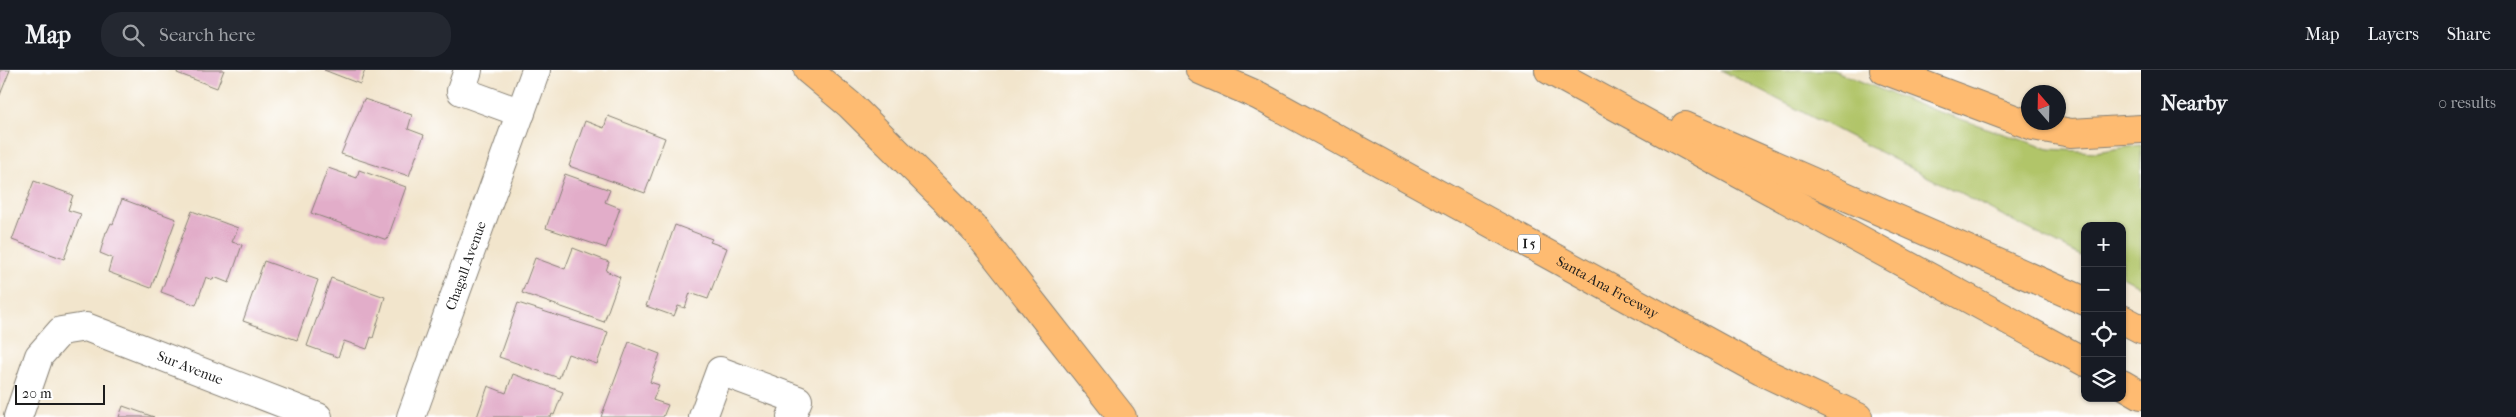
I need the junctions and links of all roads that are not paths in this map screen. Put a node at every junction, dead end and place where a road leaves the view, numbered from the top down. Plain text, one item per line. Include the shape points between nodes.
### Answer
1 (468, 70) edge
2 (536, 70) edge
3 (808, 70) edge
4 (1200, 70) edge
5 (1549, 70) edge
6 (1558, 70) edge
7 (1884, 70) edge
8 (521, 113) junction
9 (2141, 129) edge
10 (2081, 299) edge
11 (2126, 321) edge
12 (2141, 329) edge
13 (2080, 359) edge
14 (2126, 386) edge
15 (2141, 395) edge
16 (18, 417) edge
17 (318, 417) edge
18 (411, 417) edge
19 (702, 417) edge
20 (791, 417) edge
21 (1122, 417) edge
22 (1858, 417) edge

1 - 8 street via 461,92
2 - 8 street, Chagall Avenue
3 - 21 highway via 850,106 972,227
4 - 22 highway, Santa Ana Freeway / I 5 via 1259,96 1761,371
5 - 13 highway
6 - 10 highway
7 - 9 highway via 2033,126 2071,133
8 - 18 street, Chagall Avenue
11 - 12 highway
14 - 15 highway
16 - 17 street, Sur Avenue via 39,356 61,332 86,327
19 - 20 street via 720,371 798,400

